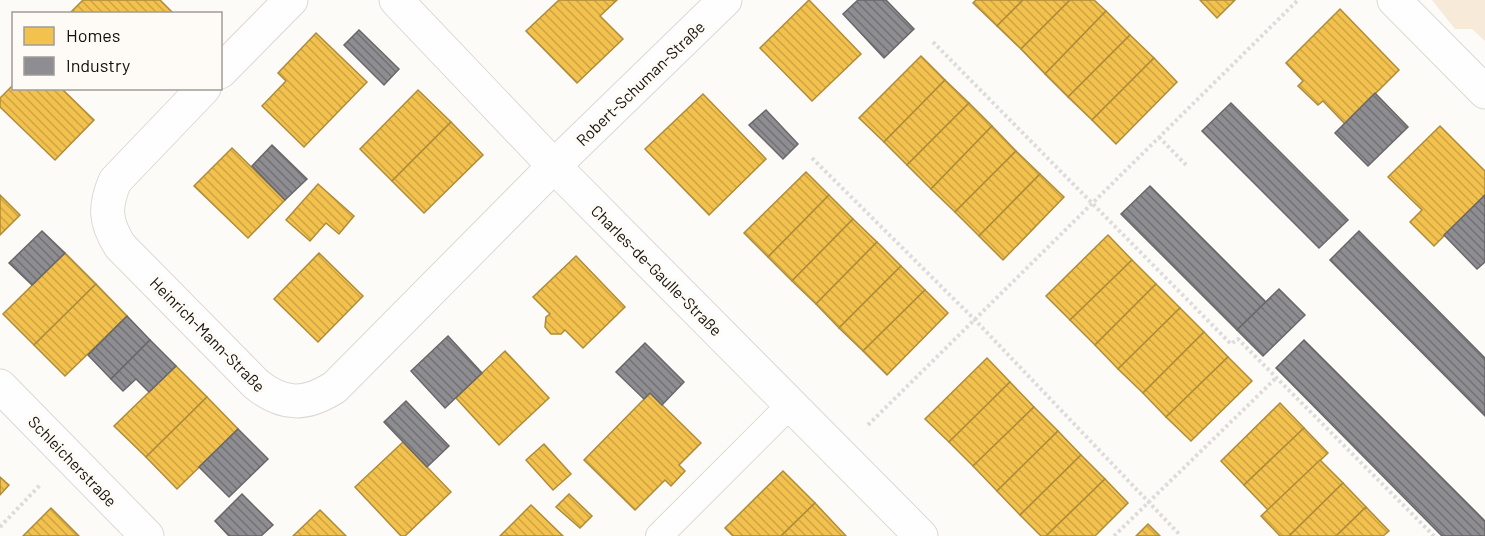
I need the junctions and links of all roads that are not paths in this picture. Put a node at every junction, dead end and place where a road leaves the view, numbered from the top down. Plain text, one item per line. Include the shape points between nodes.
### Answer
1 (291, 0) edge
2 (396, 0) edge
3 (725, 0) edge
4 (1394, 0) edge
5 (222, 70) edge
6 (202, 90) edge
7 (1485, 92) edge
8 (554, 166) junction
9 (0, 386) edge
10 (791, 404) junction
11 (147, 536) edge
12 (659, 536) edge
13 (921, 536) edge

1 - 5 street
2 - 8 street, Charles-de-Gaulle-Straße
3 - 8 street, Robert-Schuman-Straße
4 - 7 street
6 - 8 street, Heinrich-Mann-Straße via 115,181 108,197 111,231 120,246 256,384 269,395 286,401 320,397 335,387
8 - 10 street, Charles-de-Gaulle-Straße
9 - 11 street, Schleicherstraße
10 - 12 lane
10 - 13 street, Charles-de-Gaulle-Straße

